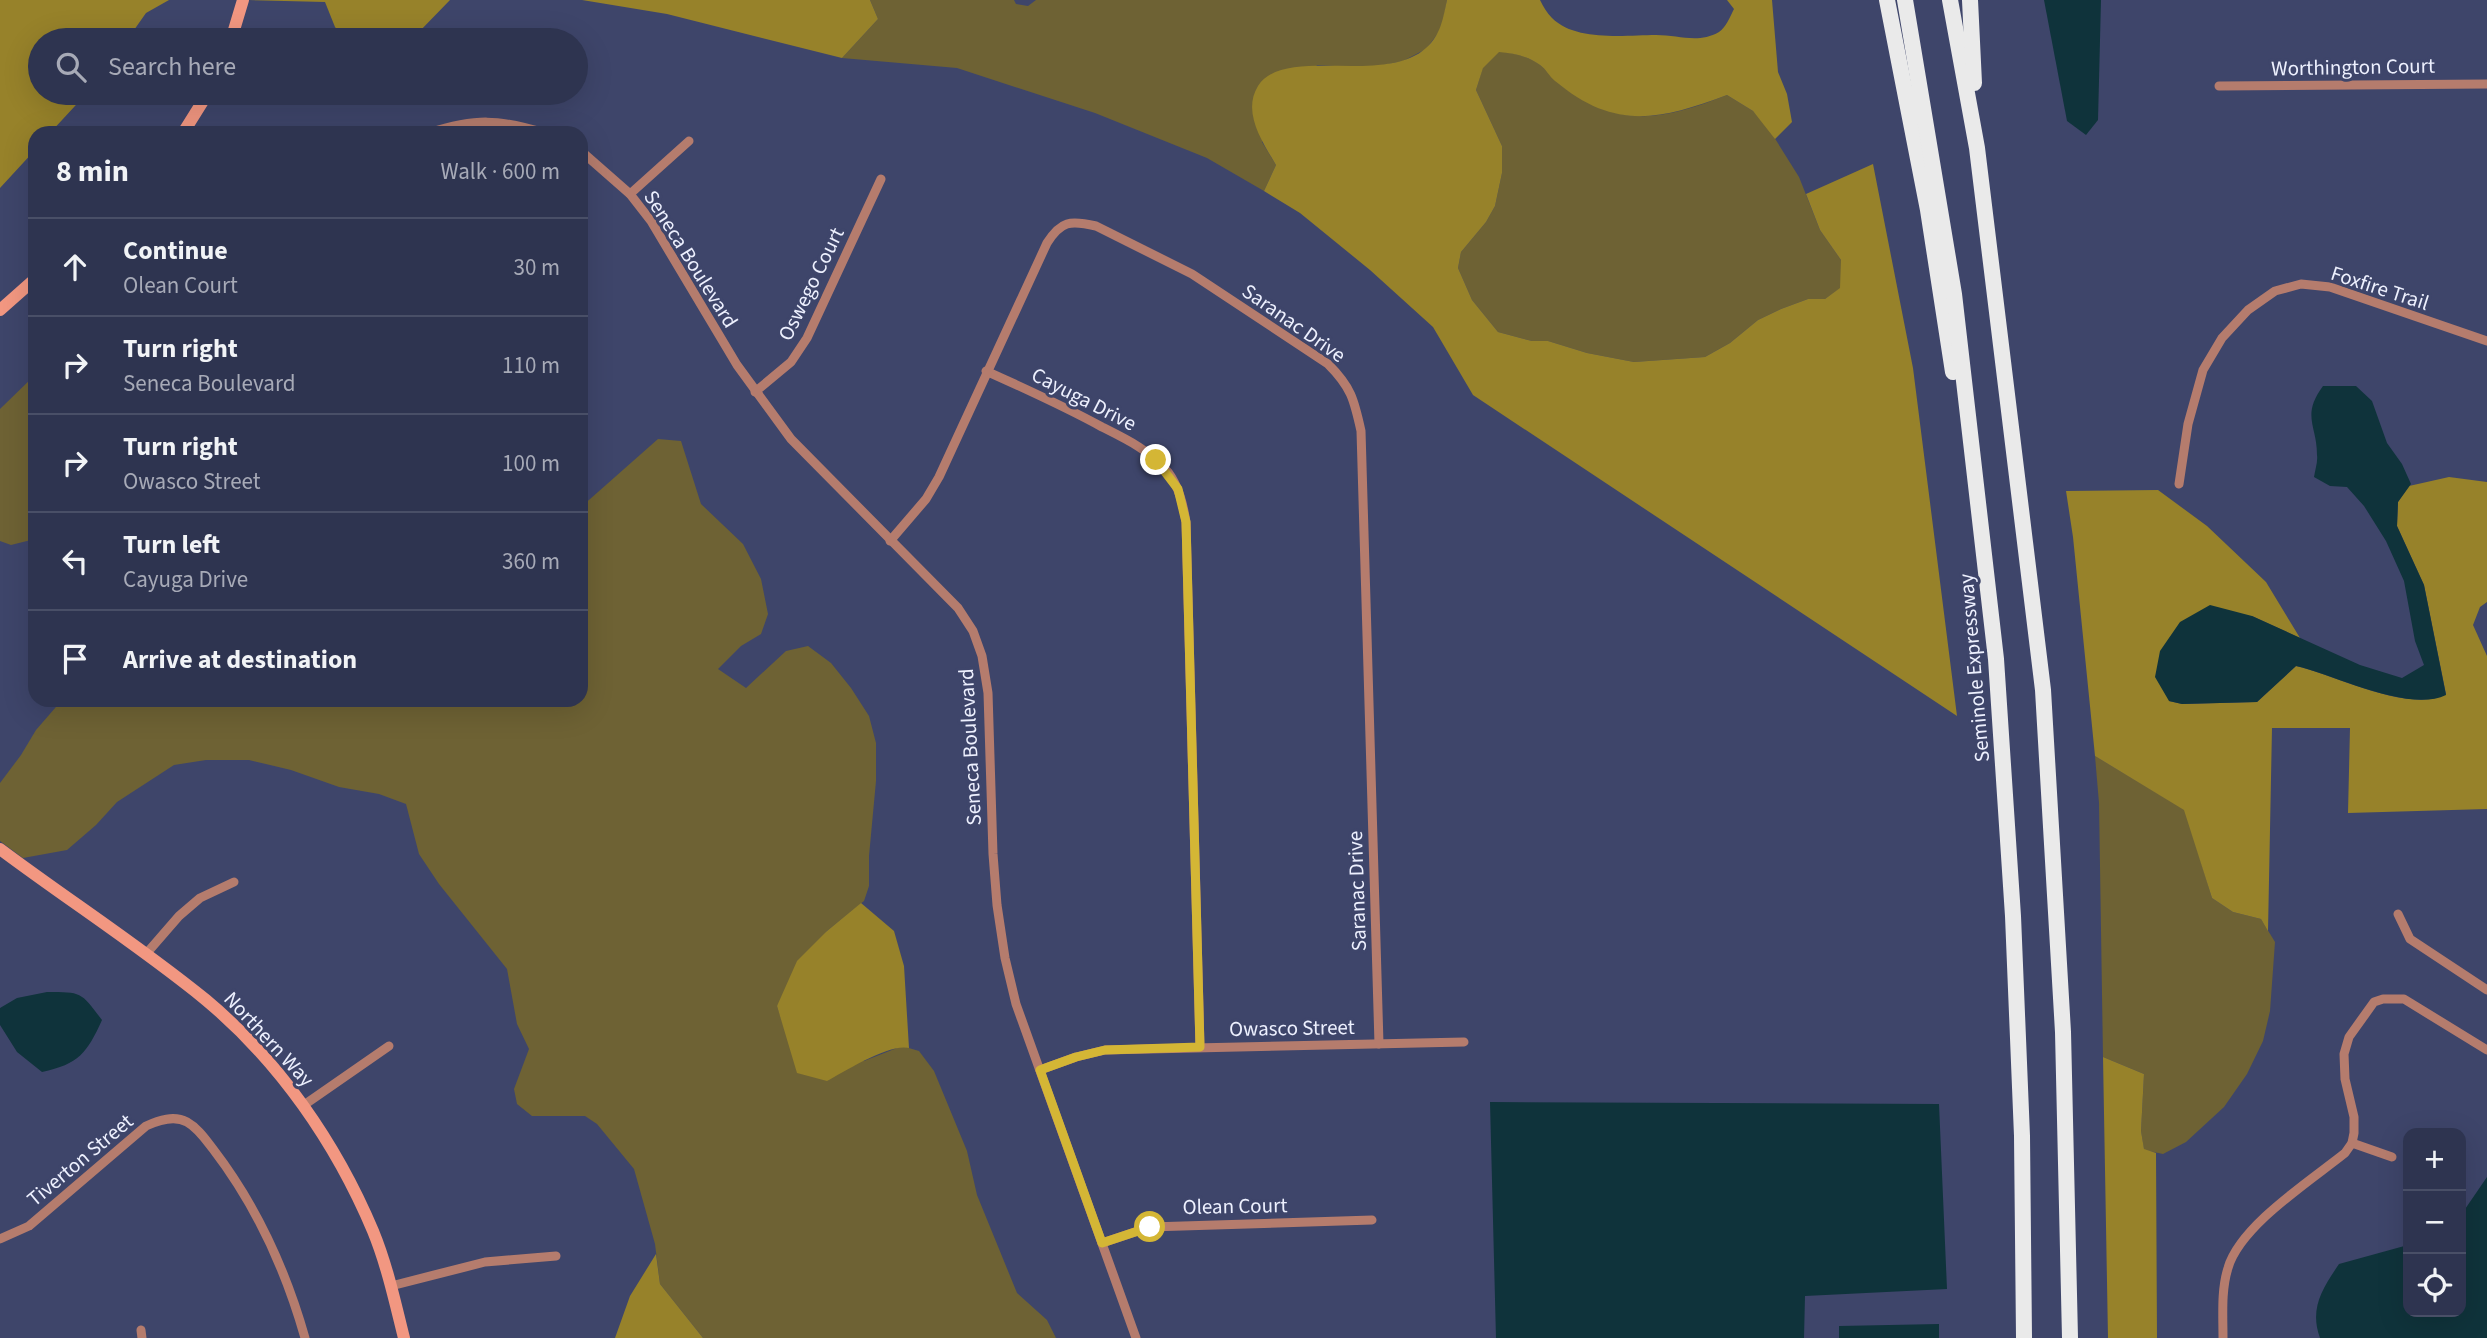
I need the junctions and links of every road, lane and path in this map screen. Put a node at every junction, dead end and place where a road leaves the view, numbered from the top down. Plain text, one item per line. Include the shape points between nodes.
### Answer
1 (243, 0) edge
2 (1887, 0) edge
3 (1905, 0) edge
4 (1950, 0) edge
5 (1969, 0) edge
6 (235, 28) edge
7 (2487, 84) edge
8 (2219, 86) dead end
9 (200, 105) edge
10 (187, 126) edge
11 (459, 126) edge
12 (521, 126) edge
13 (688, 141) dead end
14 (1977, 148) junction
15 (588, 157) edge
16 (881, 179) dead end
17 (630, 194) junction
18 (28, 285) edge
19 (0, 310) edge
20 (2487, 341) edge
21 (986, 370) junction
22 (755, 392) junction
23 (1973, 452) junction
24 (2179, 484) dead end
25 (890, 541) junction
26 (0, 849) edge
27 (234, 882) dead end
28 (2398, 914) dead end
29 (146, 954) junction
30 (2487, 990) edge
31 (1464, 1042) dead end
32 (1379, 1044) junction
33 (389, 1046) dead end
34 (1200, 1047) junction
35 (2487, 1050) edge
36 (1040, 1070) junction
37 (304, 1105) junction
38 (2352, 1143) junction
39 (2392, 1157) dead end
40 (1372, 1220) dead end
41 (0, 1239) edge
42 (1102, 1243) junction
43 (556, 1256) dead end
44 (391, 1286) junction
45 (305, 1338) edge
46 (404, 1338) edge
47 (1136, 1338) edge
48 (2024, 1338) edge
49 (2070, 1338) edge
50 (2223, 1338) edge

1 - 6 street
2 - 23 highway via 1928,210 1960,416
3 - 23 highway, Seminole Expressway via 1954,294
4 - 14 highway
5 - 14 highway
7 - 8 street, Worthington Court
9 - 10 street
11 - 12 street via 481,121
13 - 17 street
14 - 49 highway via 2048,753 2063,1032
15 - 17 street, Seneca Boulevard
16 - 22 street, Oswego Court via 807,338 791,362
17 - 22 street, Seneca Boulevard
18 - 19 street
20 - 24 street, Foxfire Trail via 2330,287 2301,284 2275,291 2248,310 2222,338 2203,370 2188,424
21 - 25 street, Saranac Drive via 939,477
21 - 32 street, Saranac Drive via 1047,243 1066,223 1079,222 1116,235 1192,274 1328,365 1345,382 1362,430
21 - 34 street, Cayuga Drive via 1135,444 1168,473 1184,505
22 - 25 street, Seneca Boulevard via 791,439
23 - 48 highway, Seminole Expressway via 1996,659 2013,916
25 - 36 street, Seneca Boulevard via 958,608 982,656 988,693 996,905 1016,1004
26 - 29 street, Northern Way
27 - 29 street via 200,898
28 - 30 street via 2410,939
29 - 37 street, Northern Way via 239,1030
31 - 32 street, Owasco Street
32 - 34 street, Owasco Street
33 - 37 street
34 - 36 street, Owasco Street via 1105,1050
35 - 38 street via 2404,999 2374,1002 2348,1037 2344,1054 2354,1118
36 - 42 street, Seneca Boulevard
37 - 44 street, Northern Way via 355,1190
38 - 39 street
38 - 50 street via 2255,1226 2234,1251 2225,1283
40 - 42 street, Olean Court via 1150,1227
41 - 45 street, Tiverton Street via 29,1226 146,1126 160,1119 187,1122 223,1161 261,1224
42 - 47 street, Seneca Boulevard
43 - 44 street via 485,1262
44 - 46 street, Northern Way

